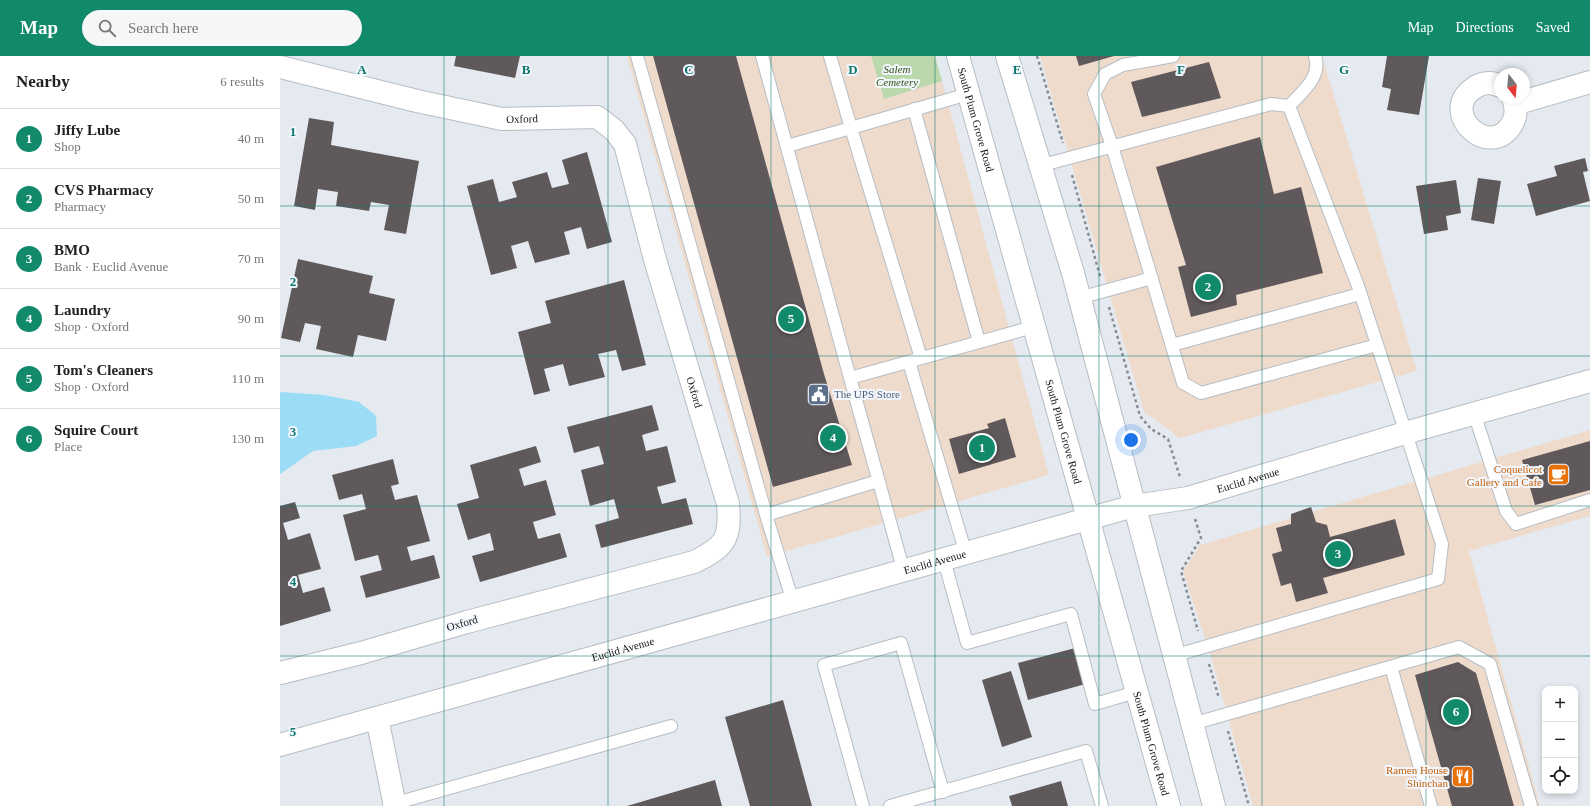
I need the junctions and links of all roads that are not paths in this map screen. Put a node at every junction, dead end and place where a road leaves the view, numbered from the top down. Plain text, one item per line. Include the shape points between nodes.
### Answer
1 (637, 56) edge
2 (762, 56) edge
3 (830, 56) edge
4 (958, 56) edge
5 (1007, 56) edge
6 (1173, 56) edge
7 (1315, 56) edge
8 (280, 67) edge
9 (1590, 82) edge
10 (1494, 84) edge
11 (968, 94) junction
12 (1530, 97) edge
13 (1514, 104) edge
14 (1289, 106) junction
15 (914, 109) junction
16 (851, 128) junction
17 (787, 146) junction
18 (1112, 146) junction
19 (1039, 166) junction
20 (1152, 278) junction
21 (1360, 294) junction
22 (1079, 298) junction
23 (1033, 327) junction
24 (979, 342) junction
25 (1377, 344) junction
26 (1172, 345) junction
27 (915, 360) junction
28 (850, 378) junction
29 (1590, 381) edge
30 (1474, 413) junction
31 (1404, 433) junction
32 (878, 481) junction
33 (1590, 500) edge
34 (1134, 506) junction
35 (766, 515) junction
36 (1088, 520) junction
37 (966, 554) junction
38 (944, 560) junction
39 (904, 572) junction
40 (793, 602) junction
41 (1174, 656) junction
42 (1391, 667) junction
43 (280, 673) edge
44 (1136, 692) junction
45 (377, 718) junction
46 (1192, 724) junction
47 (671, 726) dead end
48 (280, 745) edge
49 (943, 792) junction
50 (391, 805) edge
51 (863, 806) edge
52 (890, 806) edge
53 (1102, 806) edge
54 (1169, 806) edge
55 (1214, 806) edge
56 (1431, 806) edge
57 (1531, 806) edge

1 - 35 lane
2 - 17 lane
3 - 16 lane
4 - 11 main road, South Plum Grove Road
5 - 19 main road
6 - 18 lane via 1123,65 1105,74 1094,94
7 - 14 lane via 1317,62 1312,83
8 - 43 main road, Oxford via 418,101 502,118 597,117 614,130 625,144 654,256 728,504 730,524 725,539 714,552 694,562
9 - 12 main road
10 - 13 main road via 1478,85 1465,97 1462,116 1471,131 1483,136 1503,133 1514,120
11 - 15 lane
11 - 23 main road, South Plum Grove Road
14 - 18 lane via 1271,104
14 - 21 lane
15 - 16 lane
15 - 24 lane
16 - 17 lane
16 - 27 lane
17 - 28 lane
18 - 19 lane
18 - 20 lane
19 - 22 main road
20 - 22 lane
20 - 26 lane
21 - 25 lane
21 - 26 lane
22 - 34 main road
23 - 24 lane
23 - 36 main road, South Plum Grove Road
24 - 27 lane
25 - 26 lane via 1201,393 1183,383
25 - 31 lane
27 - 28 lane
27 - 37 lane
28 - 32 lane
29 - 30 main road, Euclid Avenue
30 - 31 main road, Euclid Avenue
30 - 33 lane via 1506,511 1516,524
31 - 34 main road, Euclid Avenue via 1188,498
31 - 41 lane via 1442,544 1438,579
32 - 35 lane
32 - 39 lane
34 - 36 main road, Euclid Avenue
34 - 41 main road
35 - 40 lane
36 - 37 main road, Euclid Avenue
36 - 44 main road, South Plum Grove Road
37 - 38 main road, Euclid Avenue
38 - 39 main road, Euclid Avenue
38 - 44 lane via 967,643 1071,614 1095,704
39 - 40 main road, Euclid Avenue
40 - 45 main road, Euclid Avenue
41 - 46 main road
42 - 46 lane
42 - 56 lane
42 - 57 lane via 1459,647 1490,664
44 - 54 main road, South Plum Grove Road
45 - 48 main road, Euclid Avenue
45 - 50 main road
46 - 55 main road
47 - 50 lane
49 - 51 lane via 901,643 824,665
49 - 52 lane
49 - 53 lane via 1086,751

